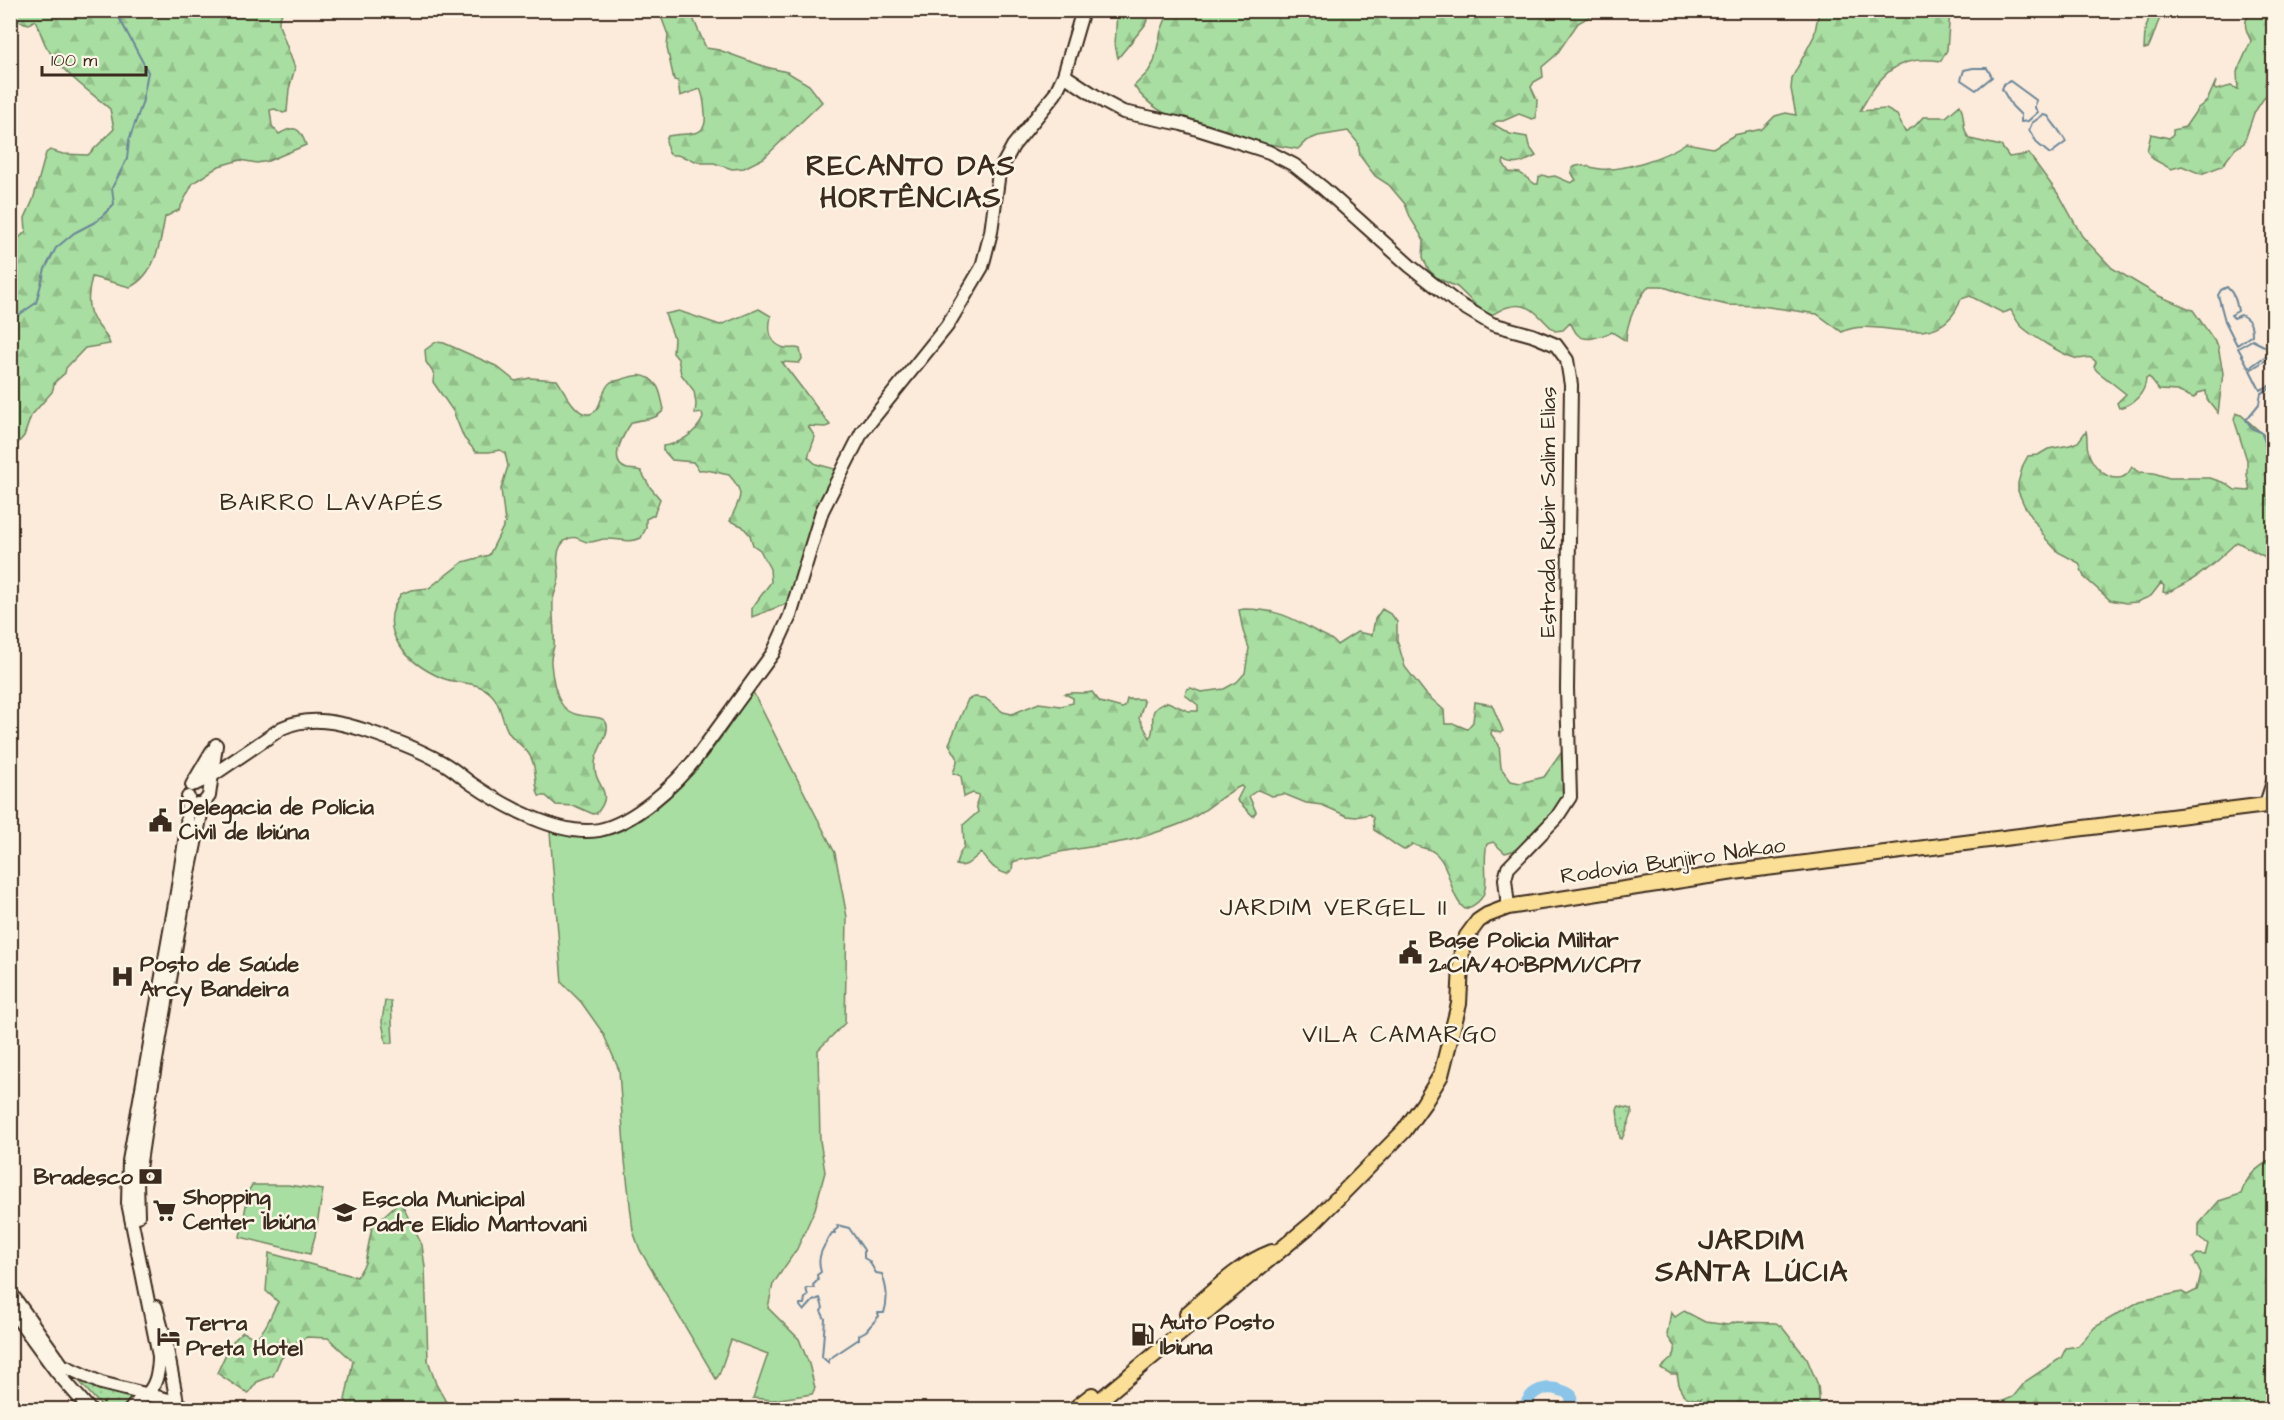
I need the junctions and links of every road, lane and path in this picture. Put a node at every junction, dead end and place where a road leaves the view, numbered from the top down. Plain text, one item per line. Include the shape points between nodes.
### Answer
1 (1083, 10) edge
2 (1064, 75) junction
3 (243, 755) junction
4 (210, 777) junction
5 (2274, 778) edge
6 (192, 789) junction
7 (207, 797) junction
8 (2270, 804) edge
9 (188, 854) junction
10 (1508, 907) junction
11 (132, 1193) junction
12 (1280, 1249) junction
13 (10, 1292) edge
14 (10, 1308) edge
15 (147, 1395) junction
16 (182, 1406) edge
17 (90, 1410) edge
18 (130, 1410) edge
19 (1074, 1410) edge
20 (1088, 1410) edge

1 - 2 main road
2 - 3 main road via 1055,93 1004,160 982,267 948,326 862,432 822,512 790,616 773,653 704,749 666,789 615,825 582,831 519,812 441,761 349,725 313,720 294,722
2 - 10 main road, Estrada Rubir Salim Elias via 1123,112 1182,124 1269,152 1294,165 1457,303 1492,324 1547,340 1563,352 1571,386 1567,689 1570,797 1557,817 1508,868
3 - 4 main road
3 - 7 main road
4 - 6 main road
4 - 6 main road via 216,745
4 - 7 main road
5 - 8 main road
6 - 7 main road via 202,784
6 - 7 main road via 194,804
6 - 9 main road
7 - 9 main road
8 - 10 main road, Rodovia Bunjiro Nakao via 1734,872
9 - 11 main road
10 - 12 main road, Rodovia Bunjiro Nakao via 1478,921 1462,947 1454,1032 1441,1075 1424,1103 1404,1131 1329,1207
11 - 15 main road via 134,1236 159,1356 157,1376
11 - 16 main road
12 - 19 main road via 1243,1266
12 - 20 main road, Rodovia Bunjiro Nakao
13 - 15 main road via 62,1365 101,1383
14 - 17 main road
15 - 16 main road
15 - 18 main road

